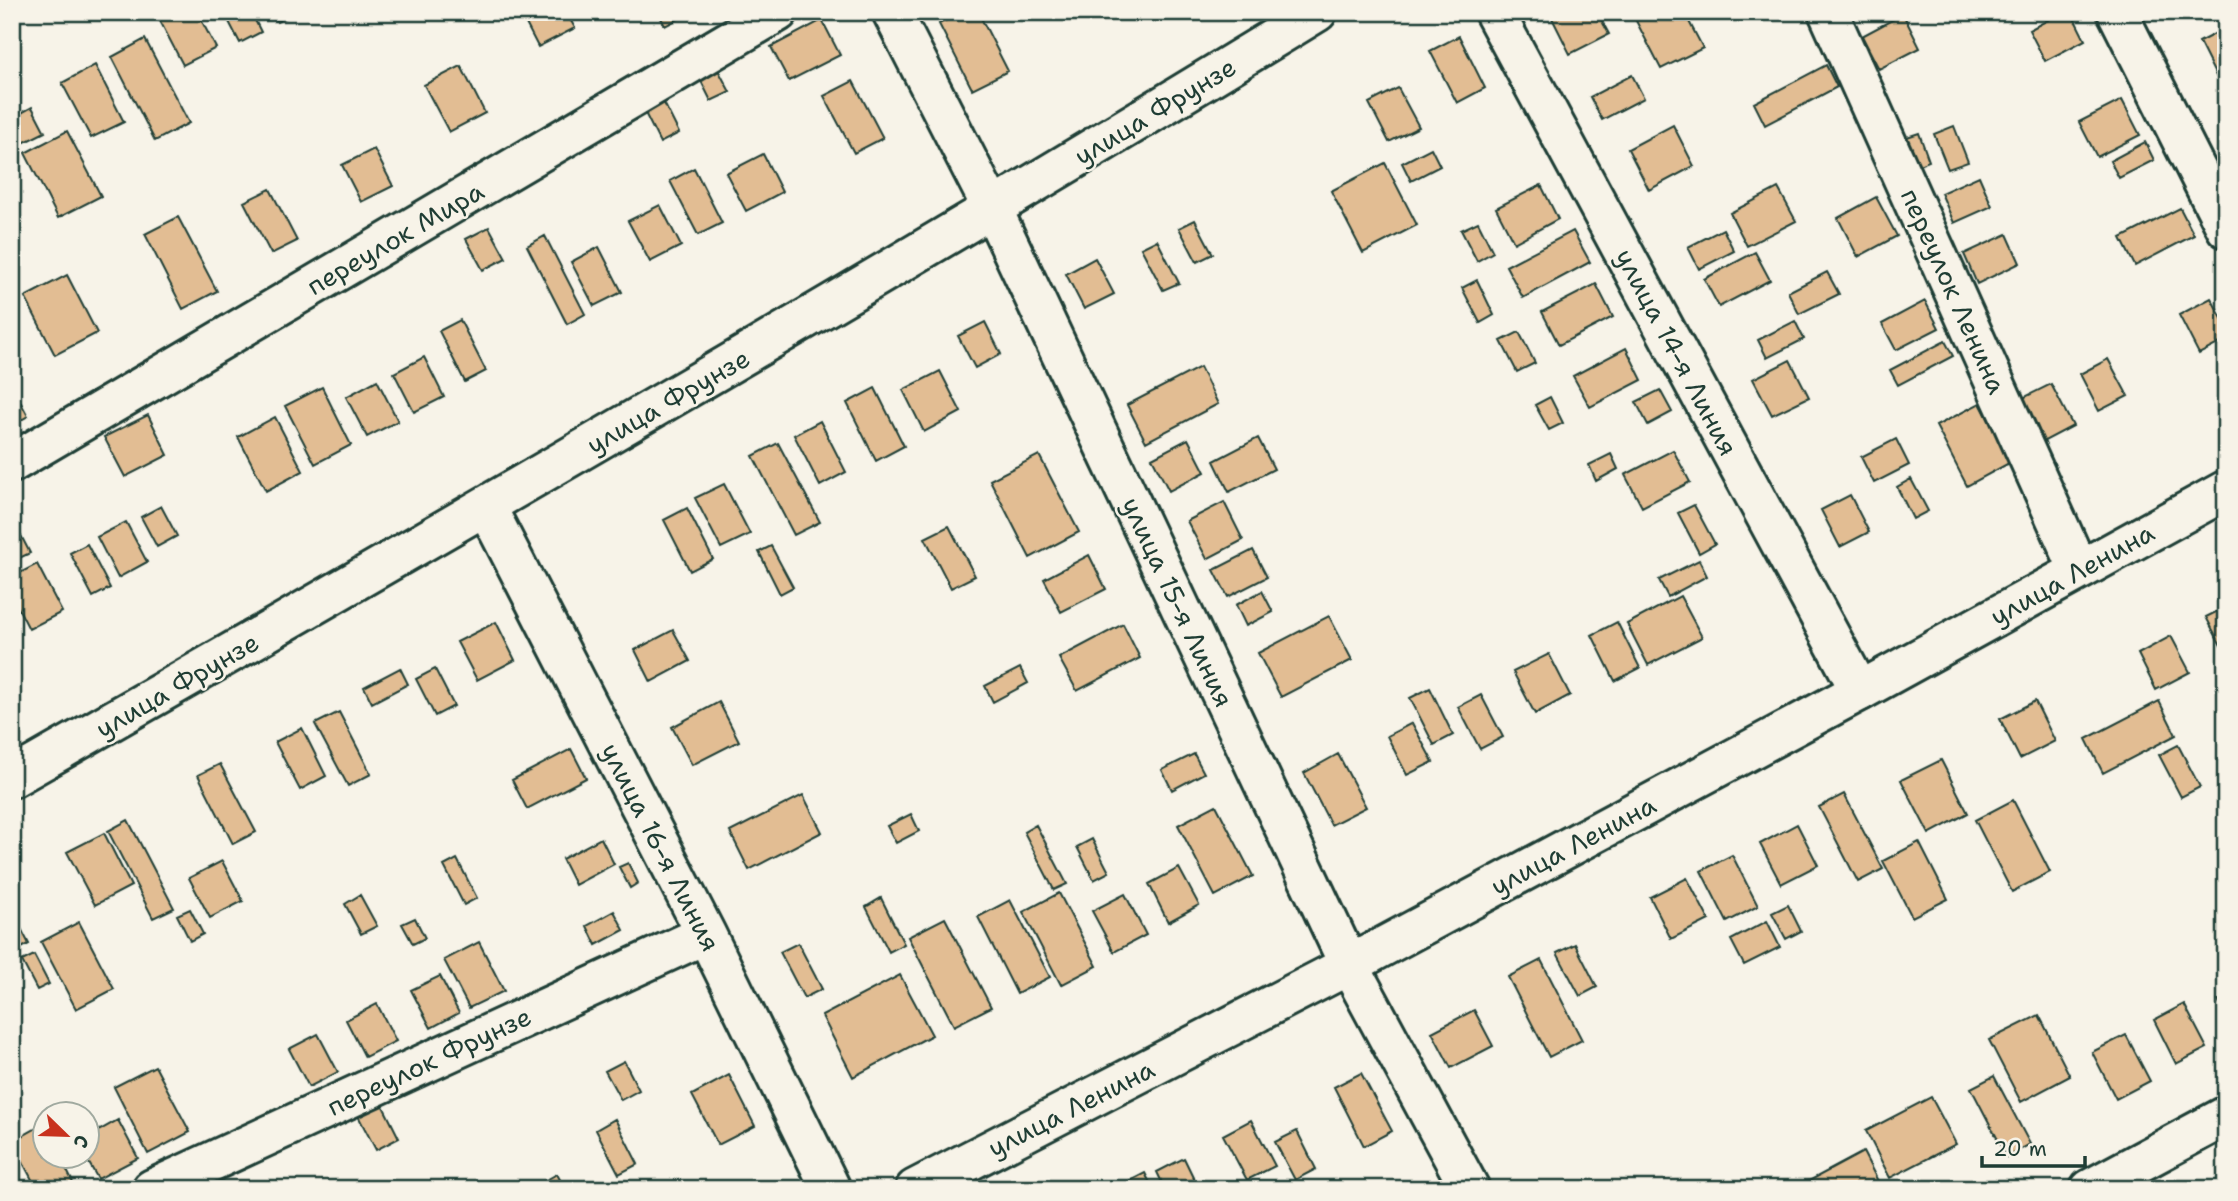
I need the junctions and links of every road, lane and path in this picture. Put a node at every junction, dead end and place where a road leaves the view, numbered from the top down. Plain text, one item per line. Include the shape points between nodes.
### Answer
1 (778, 12) edge
2 (892, 12) edge
3 (1317, 12) edge
4 (1494, 12) edge
5 (1828, 12) edge
6 (2116, 12) edge
7 (993, 210) junction
8 (2226, 228) edge
9 (12, 463) edge
10 (2226, 490) edge
11 (487, 508) junction
12 (2079, 570) junction
13 (1860, 691) junction
14 (12, 778) edge
15 (706, 934) junction
16 (1349, 965) junction
17 (2226, 1116) edge
18 (152, 1189) edge
19 (831, 1189) edge
20 (915, 1189) edge
21 (1470, 1189) edge
22 (2090, 1189) edge

1 - 9 street, переулок Мира
2 - 7 street, улица 15-я Линия
3 - 7 street, улица Фрунзе
4 - 13 street, улица 14-я Линия
5 - 12 street, переулок Ленина
6 - 8 street
7 - 11 street, улица Фрунзе
7 - 16 street, улица 15-я Линия
10 - 12 street, улица Ленина
11 - 14 street, улица Фрунзе
11 - 15 street, улица 16-я Линия
12 - 13 street, улица Ленина
13 - 16 street, улица Ленина
15 - 18 street, переулок Фрунзе
15 - 19 street, улица 16-я Линия
16 - 20 street, улица Ленина
16 - 21 street, улица 15-я Линия
17 - 22 street

